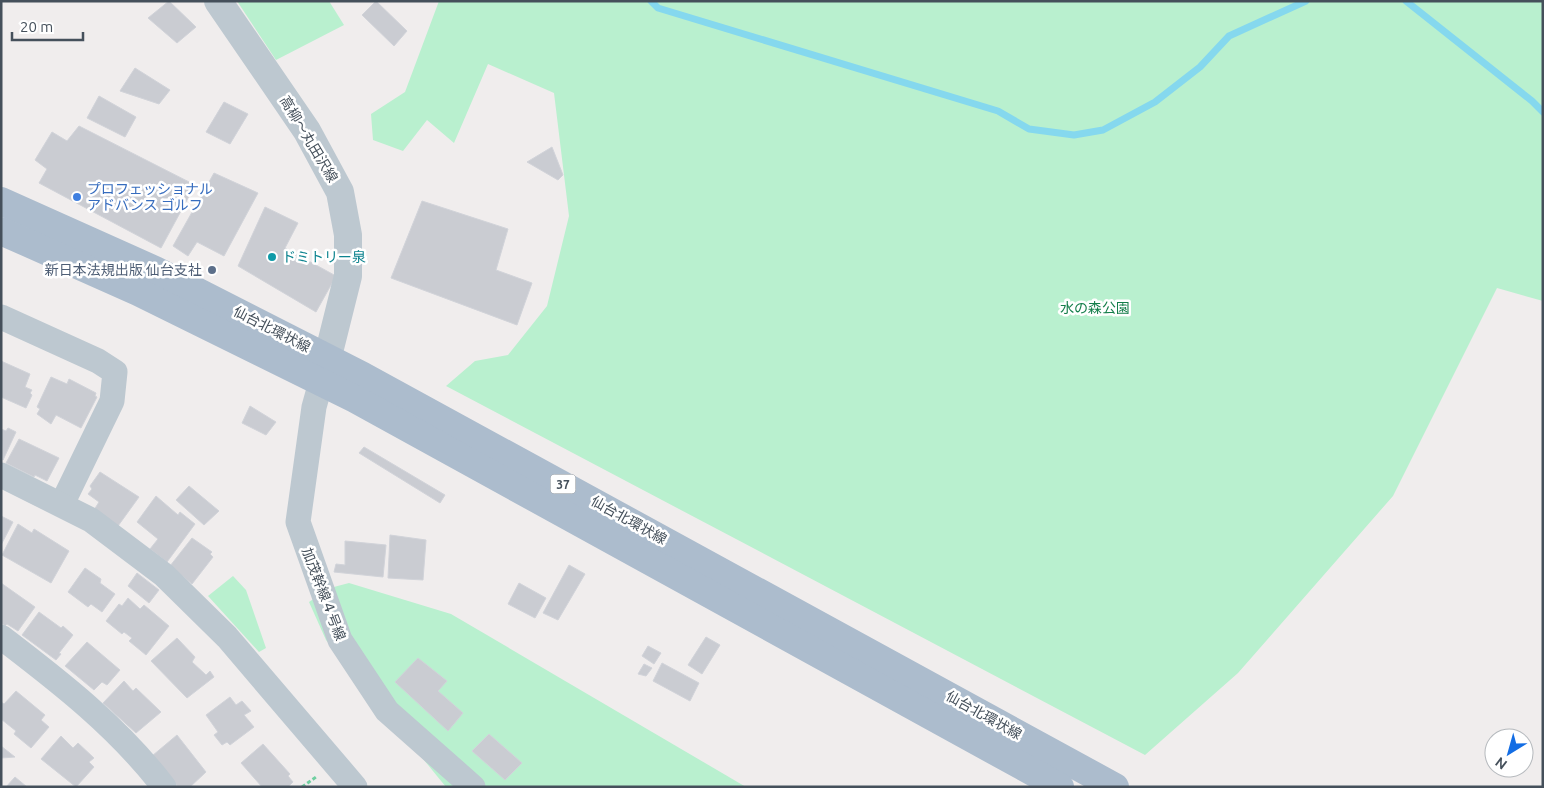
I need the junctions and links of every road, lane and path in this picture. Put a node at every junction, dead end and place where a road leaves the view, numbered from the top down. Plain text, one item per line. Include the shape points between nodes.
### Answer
1 (218, 1) edge
2 (1, 201) edge
3 (1, 231) edge
4 (1, 317) edge
5 (324, 370) junction
6 (1, 475) edge
7 (62, 504) junction
8 (1, 637) edge
9 (164, 787) edge
10 (355, 787) edge
11 (474, 787) edge
12 (1060, 787) edge
13 (1115, 787) edge

1 - 5 street, 高柳～丸田沢線 via 307,131 340,192 348,235 348,276
2 - 5 main road, 仙台北環状線 / 37 via 155,270
3 - 5 main road, 仙台北環状線 / 37
4 - 7 street via 98,361 115,372 112,401
5 - 11 street, 加茂幹線４号線 via 314,407 298,522 340,640 387,711
5 - 12 main road, 仙台北環状線 / 37
5 - 13 main road, 仙台北環状線 / 37
6 - 7 street
7 - 10 street via 91,520 171,582 227,637
8 - 9 street via 81,698 152,770

